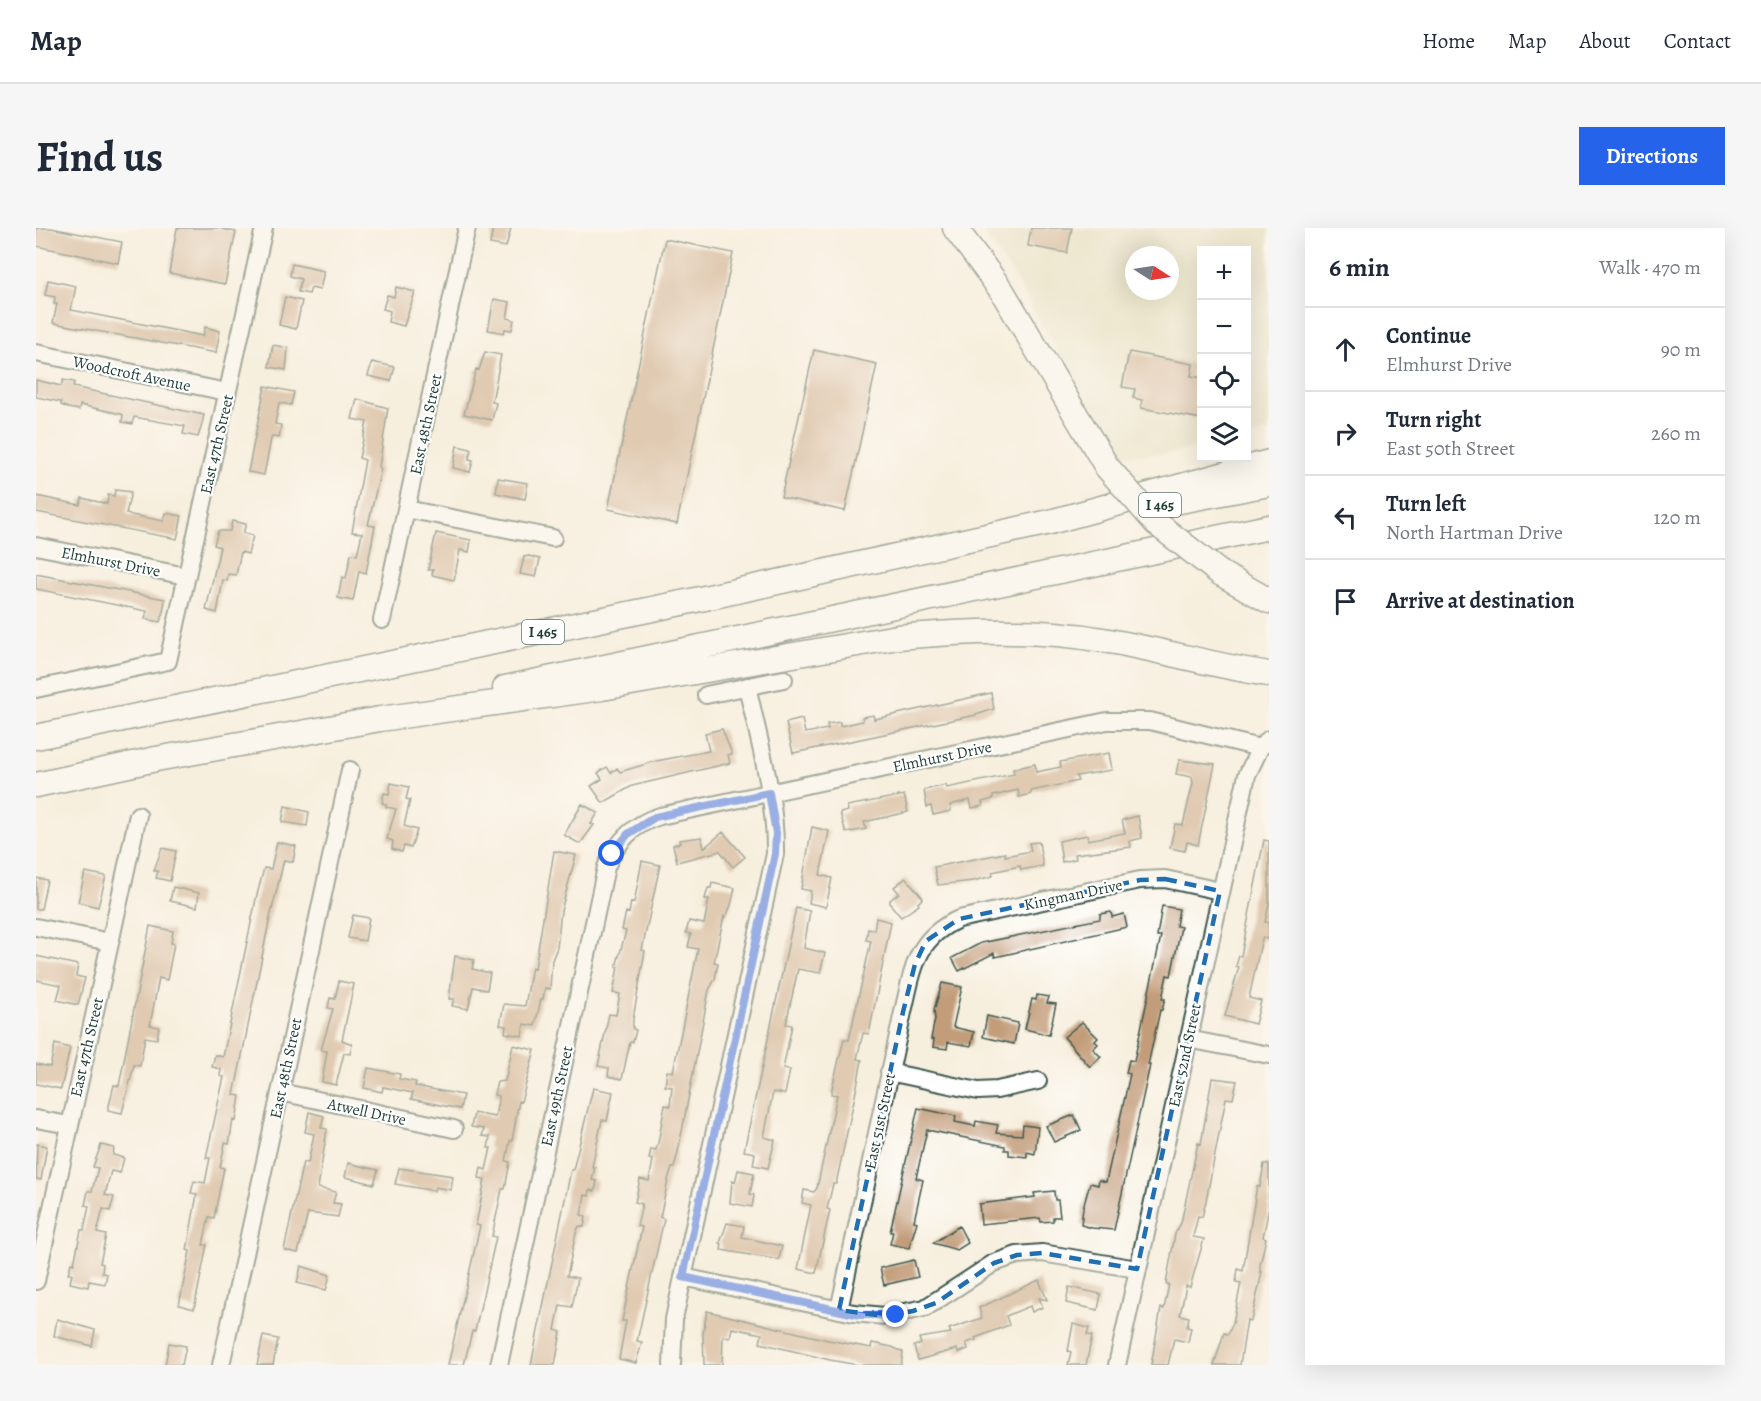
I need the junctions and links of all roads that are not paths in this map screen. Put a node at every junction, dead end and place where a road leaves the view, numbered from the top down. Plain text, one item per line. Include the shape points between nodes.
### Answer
1 (264, 228) edge
2 (467, 228) edge
3 (955, 228) edge
4 (36, 353) edge
5 (227, 392) junction
6 (1269, 462) edge
7 (1269, 484) edge
8 (406, 509) junction
9 (1050, 522) junction
10 (1269, 527) edge
11 (553, 538) dead end
12 (36, 546) edge
13 (186, 576) junction
14 (1269, 601) edge
15 (382, 620) dead end
16 (1269, 674) edge
17 (784, 679) dead end
18 (747, 686) junction
19 (36, 689) edge
20 (706, 695) dead end
21 (380, 719) junction
22 (36, 737) edge
23 (1264, 744) edge
24 (351, 770) dead end
25 (36, 785) edge
26 (769, 793) junction
27 (138, 815) dead end
28 (628, 834) joint
29 (1220, 891) junction
30 (36, 927) edge
31 (932, 936) joint
32 (110, 942) junction
33 (1188, 1039) junction
34 (1269, 1055) edge
35 (889, 1072) junction
36 (1038, 1081) dead end
37 (280, 1092) junction
38 (36, 1119) edge
39 (69, 1125) junction
40 (454, 1129) dead end
41 (1137, 1269) junction
42 (683, 1277) junction
43 (36, 1281) edge
44 (839, 1310) junction
45 (220, 1365) edge
46 (499, 1365) edge
47 (672, 1365) edge
48 (1117, 1365) edge

1 - 5 street, East 47th Street
2 - 8 street, East 48th Street
3 - 14 highway, bridge via 1002,291 1107,468 1155,523 1220,573
4 - 5 street, Woodcroft Avenue
5 - 13 street, East 47th Street
6 - 9 highway
7 - 9 highway, I 465 via 1201,499
8 - 11 street
8 - 15 street, East 48th Street
9 - 22 highway, I 465
10 - 21 highway via 529,682
12 - 13 street, Elmhurst Drive
13 - 19 street, East 47th Street via 168,661
16 - 21 highway via 1092,638 1011,631 966,632 898,637 602,688
17 - 18 street
18 - 20 street
18 - 26 street
21 - 25 highway
23 - 26 street, Elmhurst Drive via 1150,721 1107,721
23 - 29 street, East 52nd Street via 1247,775
24 - 37 street, East 48th Street
26 - 28 street, Elmhurst Drive via 655,817
26 - 42 street via 776,833 775,854
27 - 32 street, East 47th Street
28 - 46 street, East 49th Street via 606,867
29 - 31 street, Kingman Drive via 1165,879 1140,880 959,919
29 - 33 street, East 52nd Street
30 - 32 street
31 - 35 street, East 51st Street via 915,964
32 - 39 street, East 47th Street
33 - 34 street
33 - 41 street, East 52nd Street
35 - 36 street via 978,1091
35 - 44 street, East 51st Street
37 - 40 street, Atwell Drive
37 - 45 street, East 48th Street
38 - 39 street
39 - 43 street, East 47th Street
41 - 44 street via 1042,1253 1017,1255 994,1263 936,1303 913,1311 884,1316
41 - 48 street, East 52nd Street
42 - 44 street
42 - 47 street via 672,1331

